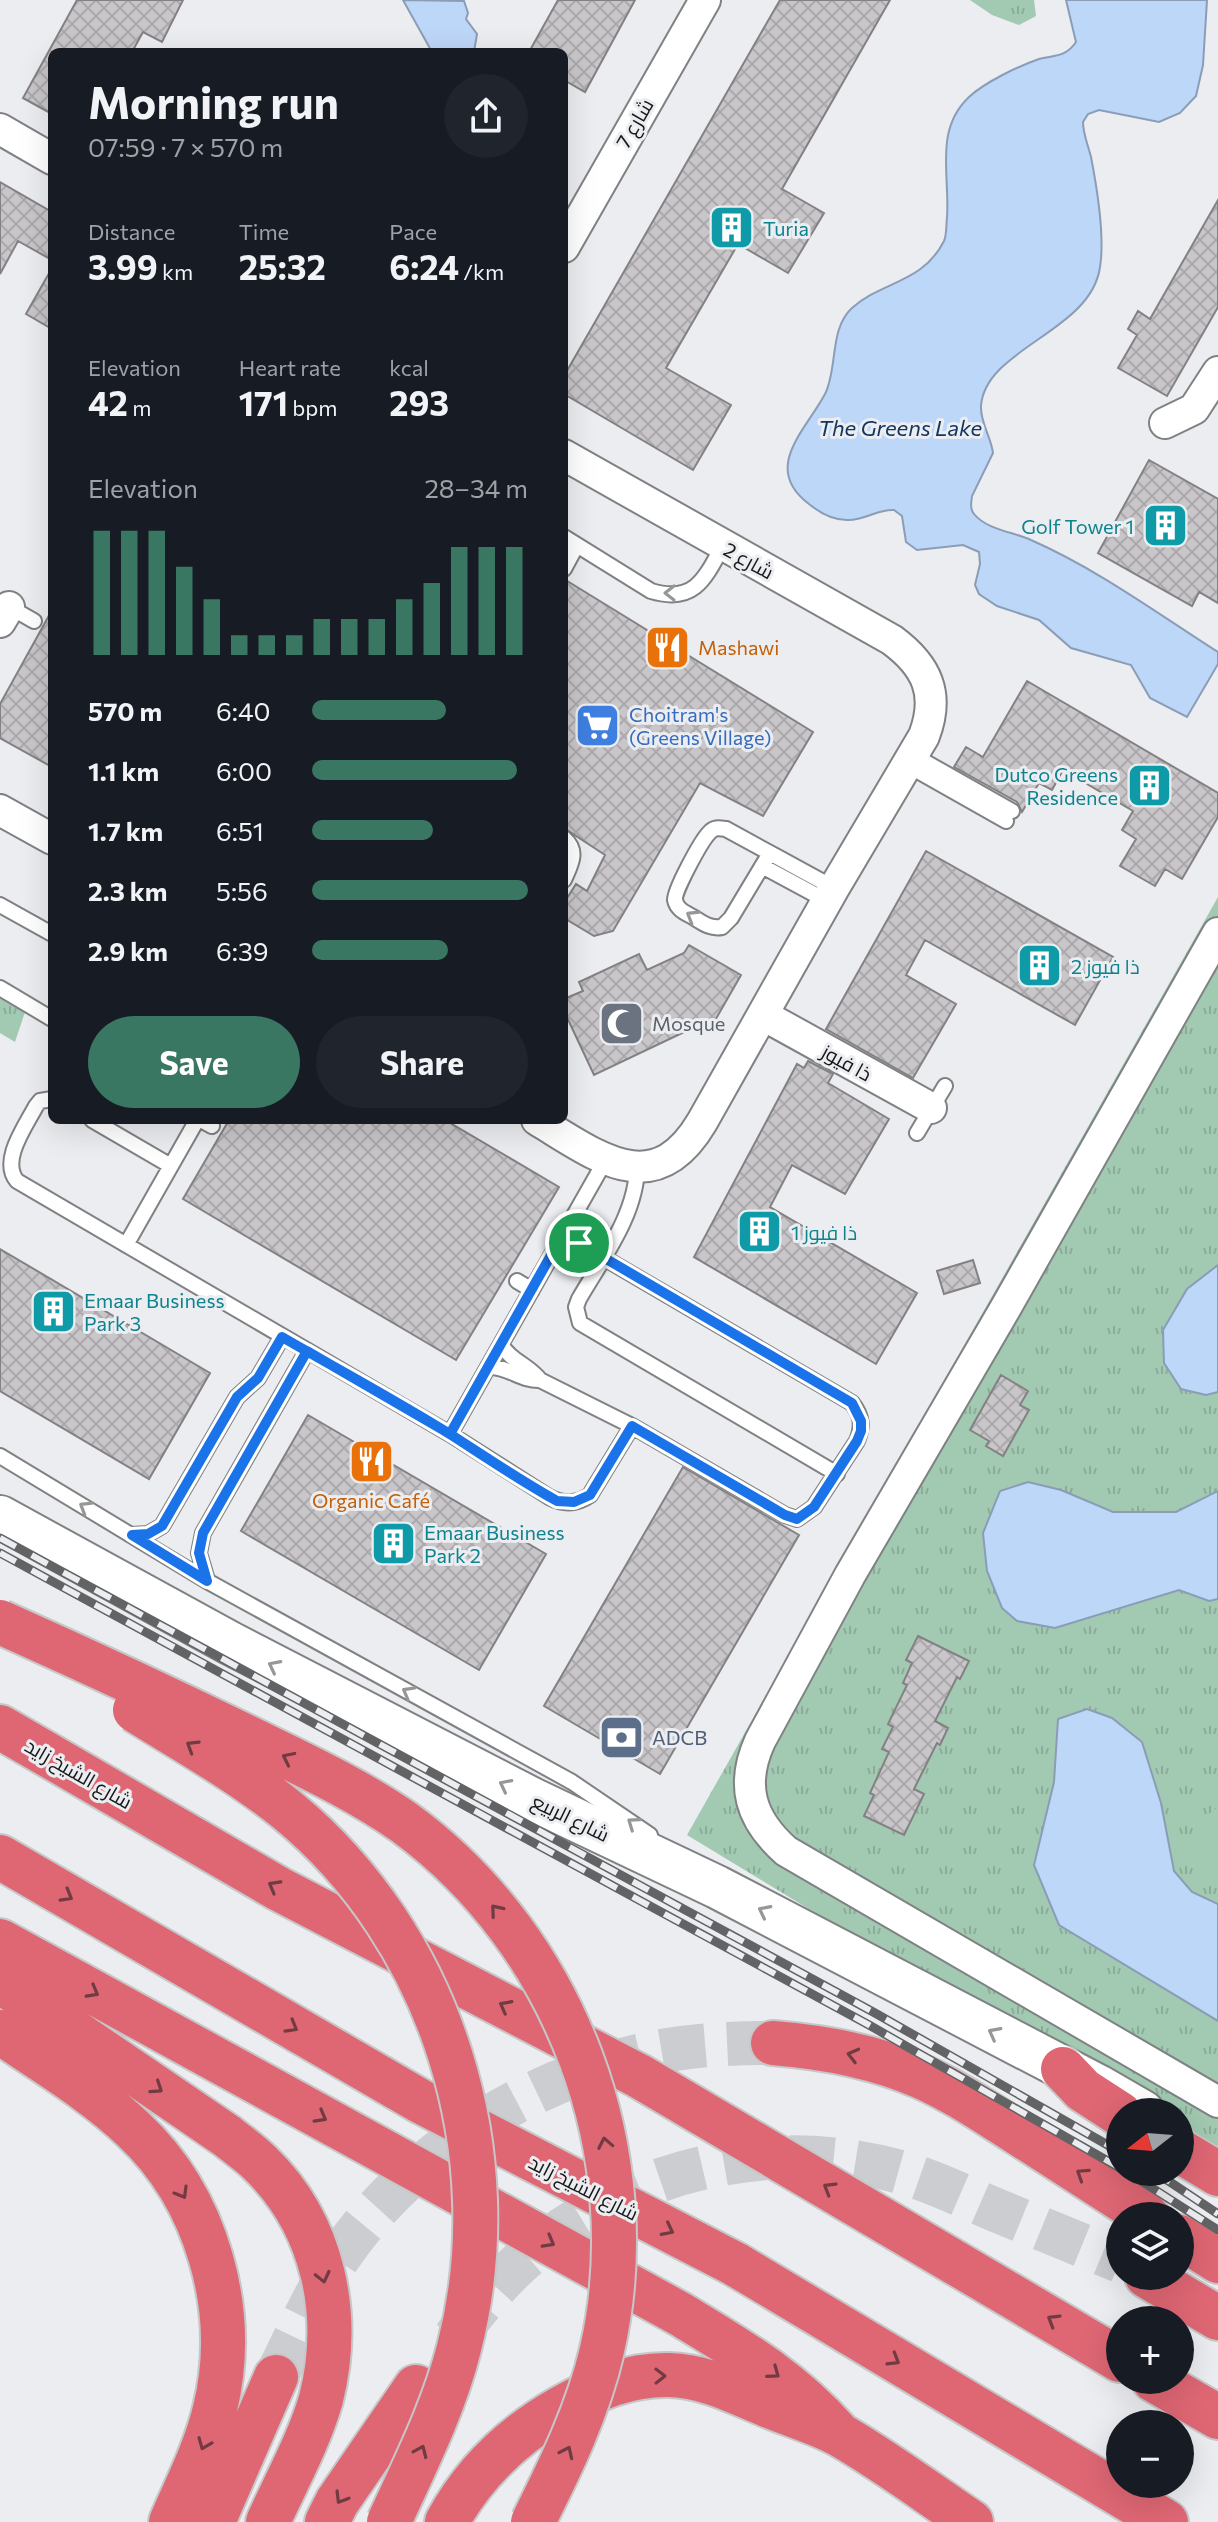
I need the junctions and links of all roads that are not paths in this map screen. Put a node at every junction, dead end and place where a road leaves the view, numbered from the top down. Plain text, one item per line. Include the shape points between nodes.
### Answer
1 (705, 0) edge
2 (0, 129) edge
3 (48, 157) edge
4 (568, 240) edge
5 (1218, 372) edge
6 (1165, 423) dead end
7 (568, 457) edge
8 (571, 541) edge
9 (723, 545) junction
10 (910, 760) junction
11 (0, 810) edge
12 (1009, 816) dead end
13 (48, 837) edge
14 (568, 841) edge
15 (766, 859) junction
16 (568, 869) edge
17 (830, 894) junction
18 (0, 905) edge
19 (48, 932) edge
20 (1218, 933) edge
21 (0, 988) edge
22 (763, 1015) junction
23 (48, 1017) edge
24 (48, 1100) edge
25 (928, 1107) dead end
26 (99, 1124) edge
27 (202, 1124) edge
28 (544, 1124) edge
29 (605, 1161) junction
30 (171, 1166) junction
31 (637, 1166) junction
32 (563, 1234) junction
33 (126, 1245) junction
34 (603, 1257) junction
35 (515, 1286) dead end
36 (529, 1294) junction
37 (282, 1337) junction
38 (501, 1344) junction
39 (307, 1351) junction
40 (488, 1367) junction
41 (262, 1372) junction
42 (540, 1380) junction
43 (287, 1386) junction
44 (632, 1426) junction
45 (450, 1434) junction
46 (0, 1456) edge
47 (837, 1474) junction
48 (0, 1517) edge
49 (132, 1535) junction
50 (207, 1581) junction
51 (0, 1624) edge
52 (0, 1727) edge
53 (0, 1857) edge
54 (717, 1887) junction
55 (0, 1941) edge
56 (0, 1981) edge
57 (0, 2032) edge
58 (773, 2043) tunnel mouth
59 (1063, 2069) junction
60 (1119, 2098) edge
61 (1218, 2102) edge
62 (1106, 2105) edge
63 (1194, 2142) edge
64 (1218, 2157) edge
65 (1194, 2159) edge
66 (1218, 2174) edge
67 (1125, 2202) edge
68 (1194, 2246) edge
69 (1218, 2261) edge
70 (1171, 2290) edge
71 (1218, 2318) edge
72 (1106, 2352) edge
73 (276, 2377) tunnel mouth
74 (416, 2387) dead end
75 (1178, 2394) edge
76 (1218, 2417) edge
77 (537, 2423) junction
78 (838, 2433) junction
79 (1163, 2521) edge
80 (171, 2522) edge
81 (213, 2522) edge
82 (268, 2522) edge
83 (327, 2522) edge
84 (389, 2522) edge
85 (447, 2522) edge
86 (472, 2522) edge
87 (533, 2522) edge
88 (971, 2522) edge

1 - 4 street, شارع 7
2 - 3 street
5 - 6 street via 1194,409
7 - 9 street, شارع 2
9 -> 8 lane via 693,589 665,595
9 - 10 street, شارع 2 via 905,650 930,690 930,721
10 - 12 lane
10 - 17 street
11 - 13 street
14 - 16 lane via 573,856
15 -> 15 lane via 722,927 709,926 677,905 678,887 714,829 726,829
15 - 17 lane
17 - 22 street
18 - 19 lane
20 - 61 street via 850,1575 760,1741 749,1780 759,1820 786,1851
21 - 23 lane
22 - 25 street, ذا فيوز
22 - 31 street via 683,1151 655,1165
24 - 33 lane via 36,1106 9,1155 11,1176
26 - 30 lane
27 - 30 lane
28 - 29 street
29 - 31 street
29 - 32 lane
30 - 33 lane
31 - 34 lane via 629,1208
32 - 34 lane
32 - 36 lane
33 - 37 lane
34 - 47 lane via 852,1403 861,1431
34 - 47 lane via 576,1307 580,1323
35 - 36 lane
36 - 38 lane
37 - 39 lane
37 - 41 lane
38 - 40 lane
38 - 42 lane
39 - 43 lane
39 - 45 lane
40 - 42 lane
40 - 45 lane
41 - 43 lane
41 - 49 lane via 237,1397 162,1526
42 - 44 lane
43 - 50 lane via 203,1533 199,1553
44 - 45 lane via 590,1495 566,1503
44 - 47 lane via 797,1519 814,1507
49 -> 46 lane
54 -> 48 main road, شارع الربيع via 504,1785
49 - 50 lane
54 -> 50 lane via 572,1782
84 -> 51 highway, bridge via 443,2399 459,2348 476,2241 469,2133 442,2029 420,1979 363,1888 287,1810
87 -> 51 highway, bridge via 578,2430 591,2390 614,2265 604,2138 581,2056 544,1979 496,1910 403,1822 303,1765
72 -> 52 highway, شارع الشيخ زايد via 639,2076 279,1889
53 -> 79 highway, شارع الشيخ زايد via 420,2101 735,2264
59 -> 54 main road, شارع الربيع
55 -> 78 highway via 680,2314 774,2373
56 -> 82 highway via 261,2163 289,2196 310,2233 331,2316 329,2359 320,2402
57 -> 80 highway via 90,2093 135,2131 173,2177 211,2258 222,2316 221,2376 208,2434
67 -> 58 highway via 921,2077 848,2053
59 - 60 main road, شارع الربيع
59 - 62 highway
63 - 64 main road
65 - 66 highway
68 - 69 highway
70 - 71 highway
73 - 81 highway
74 -> 83 highway
75 - 76 highway
77 -> 78 highway via 601,2387 670,2375 715,2383
77 - 85 highway via 492,2459
77 - 86 highway via 495,2477
78 - 88 highway

